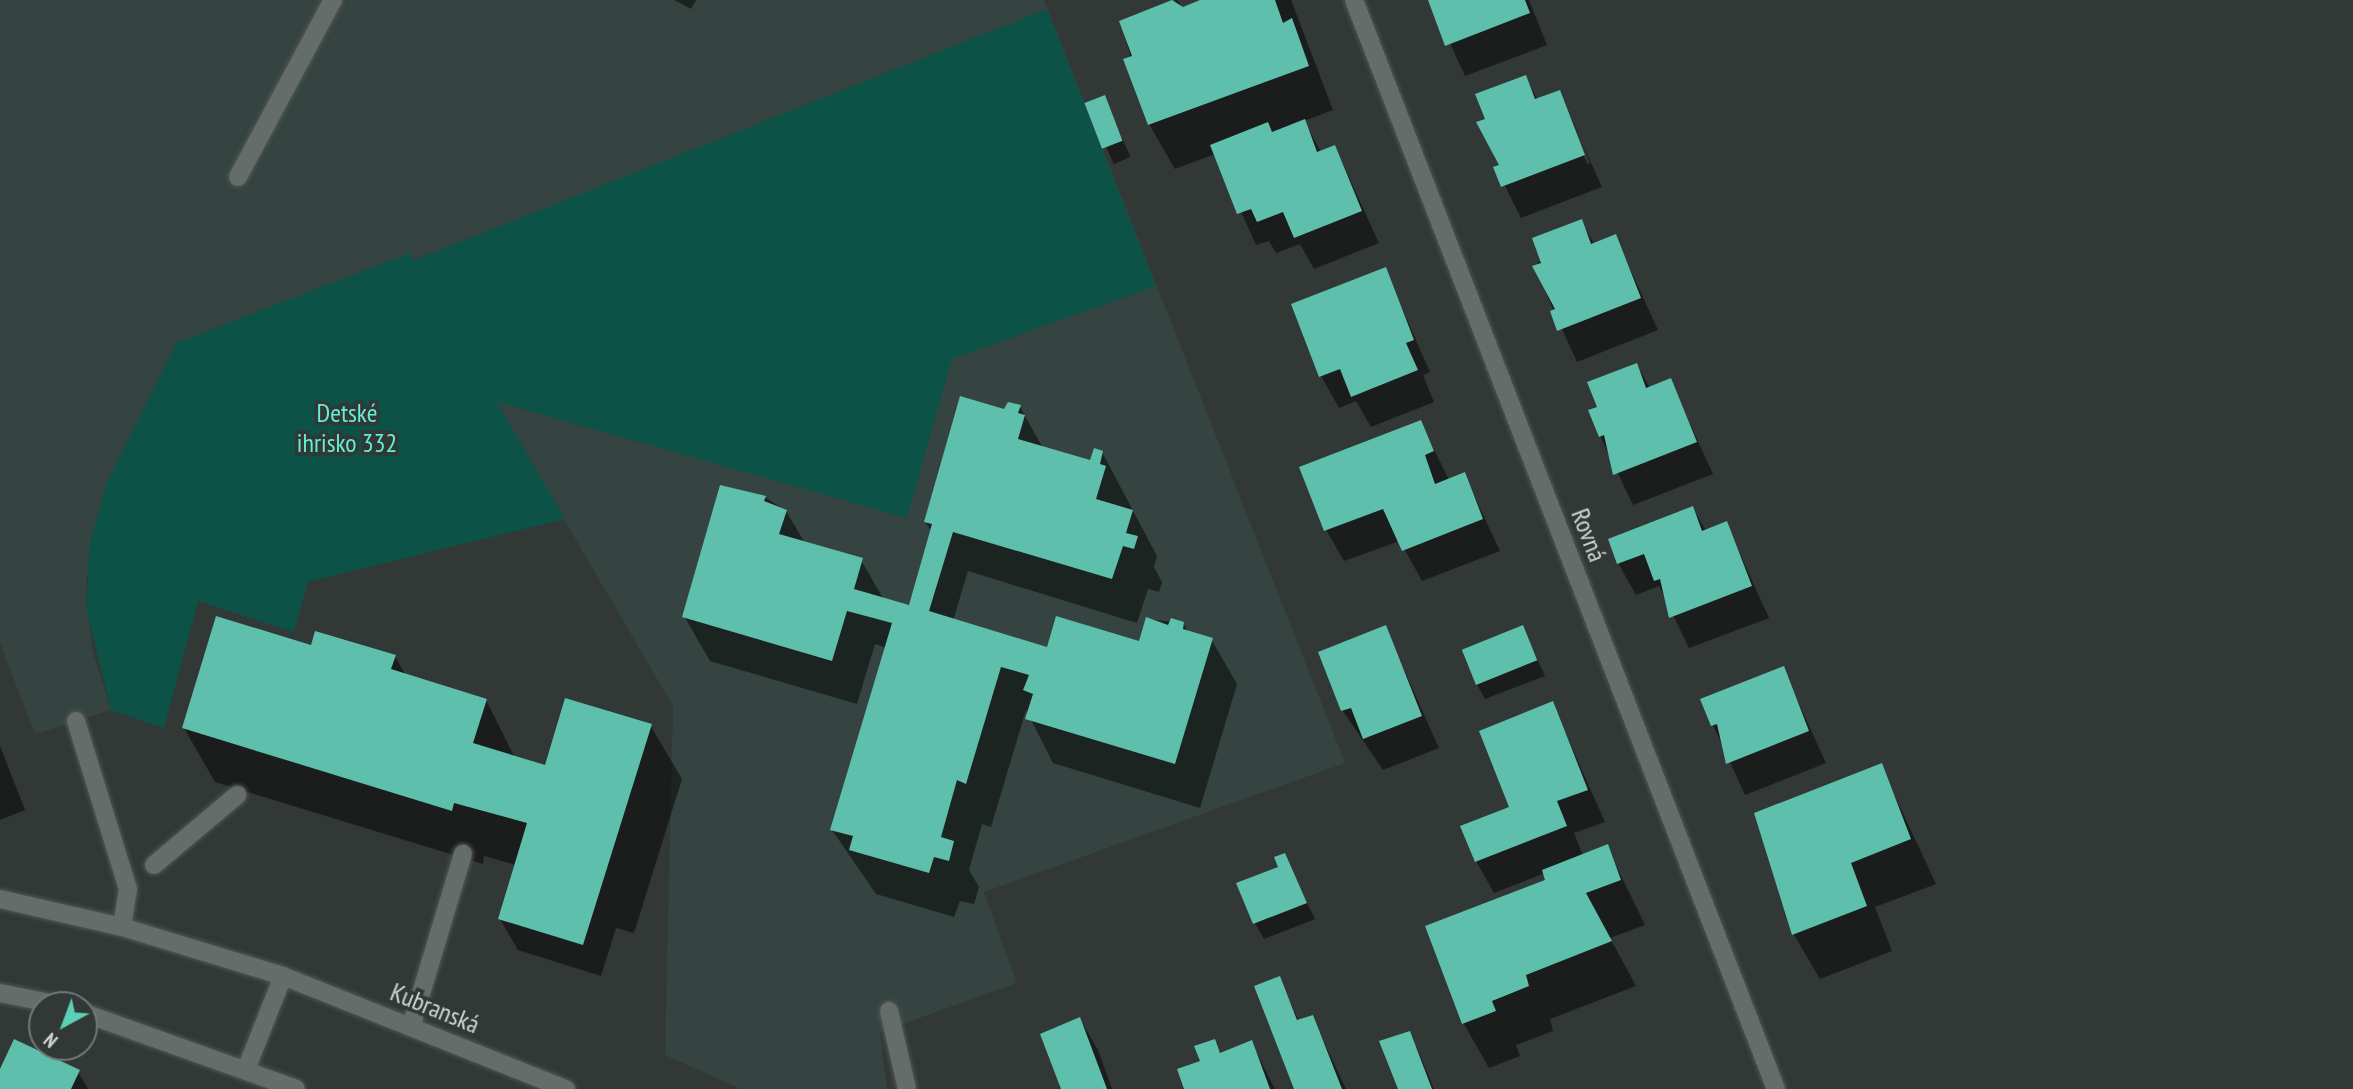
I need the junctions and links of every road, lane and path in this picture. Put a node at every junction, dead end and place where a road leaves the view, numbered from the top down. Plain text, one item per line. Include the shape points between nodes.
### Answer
1 (333, 0) edge
2 (1354, 0) edge
3 (238, 177) dead end
4 (76, 721) dead end
5 (237, 795) dead end
6 (463, 853) dead end
7 (155, 865) dead end
8 (0, 899) edge
9 (122, 926) junction
10 (284, 976) junction
11 (0, 993) edge
12 (28, 999) edge
13 (889, 1011) dead end
14 (98, 1018) edge
15 (411, 1027) junction
16 (247, 1067) junction
17 (296, 1089) edge
18 (566, 1089) edge
19 (906, 1089) edge
20 (1776, 1089) edge

1 - 3 street
2 - 20 street, Rovná
4 - 9 street via 128,889
5 - 7 street
6 - 15 street
8 - 9 street, Kubranská
9 - 10 street, Kubranská
10 - 15 street, Kubranská
10 - 16 street
11 - 12 street
13 - 19 street
14 - 16 street
15 - 18 street, Kubranská
16 - 17 street

